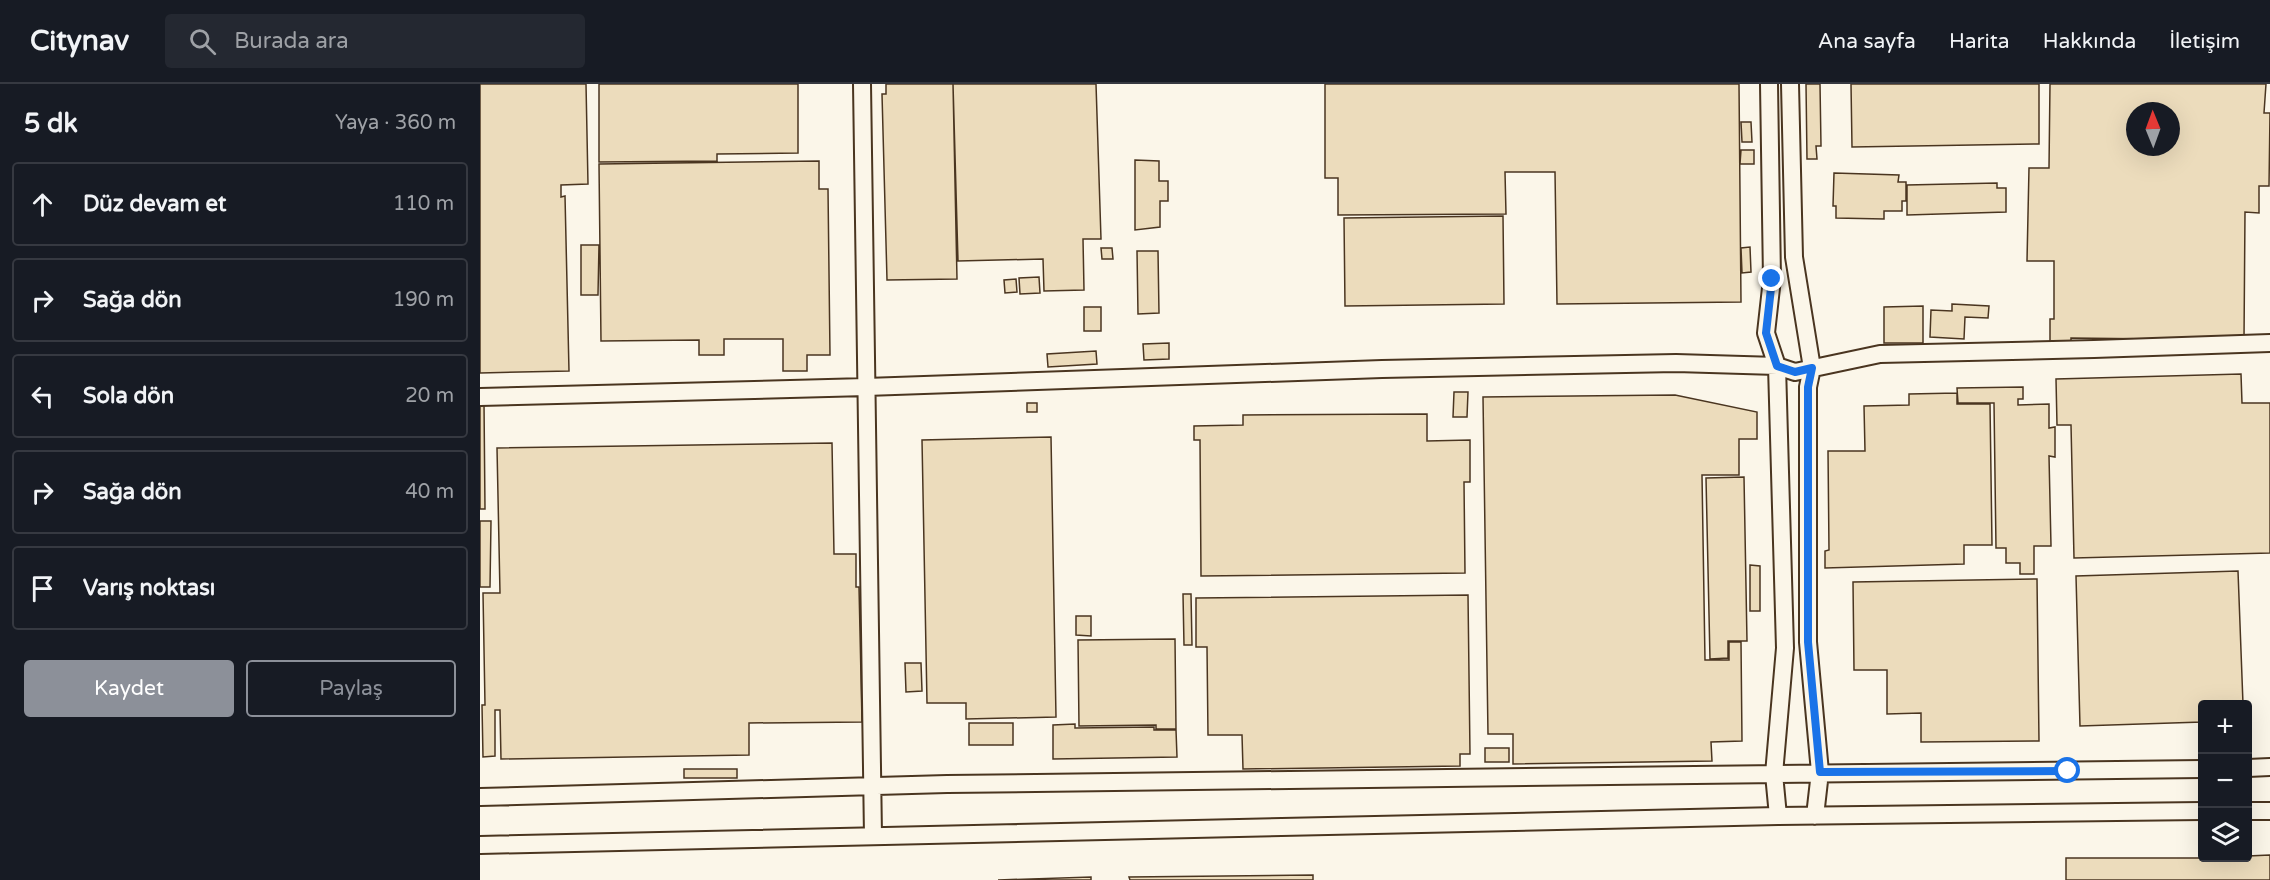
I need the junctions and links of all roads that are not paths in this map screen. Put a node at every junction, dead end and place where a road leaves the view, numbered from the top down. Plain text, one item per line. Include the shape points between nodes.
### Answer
1 (862, 84) edge
2 (1769, 84) edge
3 (1790, 84) edge
4 (2270, 343) edge
5 (1777, 366) junction
6 (1812, 368) junction
7 (866, 387) junction
8 (480, 397) edge
9 (2252, 768) edge
10 (2270, 768) edge
11 (2198, 769) edge
12 (1820, 772) junction
13 (1774, 774) junction
14 (874, 787) junction
15 (480, 797) edge
16 (2198, 811) edge
17 (2252, 811) edge
18 (2270, 811) edge
19 (1778, 816) junction
20 (1815, 816) junction
21 (873, 836) junction
22 (480, 845) edge

1 - 7 street
2 - 5 street via 1772,279 1766,333
3 - 6 street via 1794,257
4 - 6 street via 1880,354
5 - 6 street via 1795,372
5 - 7 street via 1676,363 1382,369
5 - 13 street via 1785,648
6 - 12 street via 1808,387 1808,642
7 - 8 street
7 - 14 street
9 - 10 street
11 - 12 street
12 - 13 street
12 - 20 street
13 - 14 street
13 - 19 street
14 - 15 street
14 - 21 street
16 - 20 street
17 - 18 street
19 - 20 street
19 - 21 street
21 - 22 street

